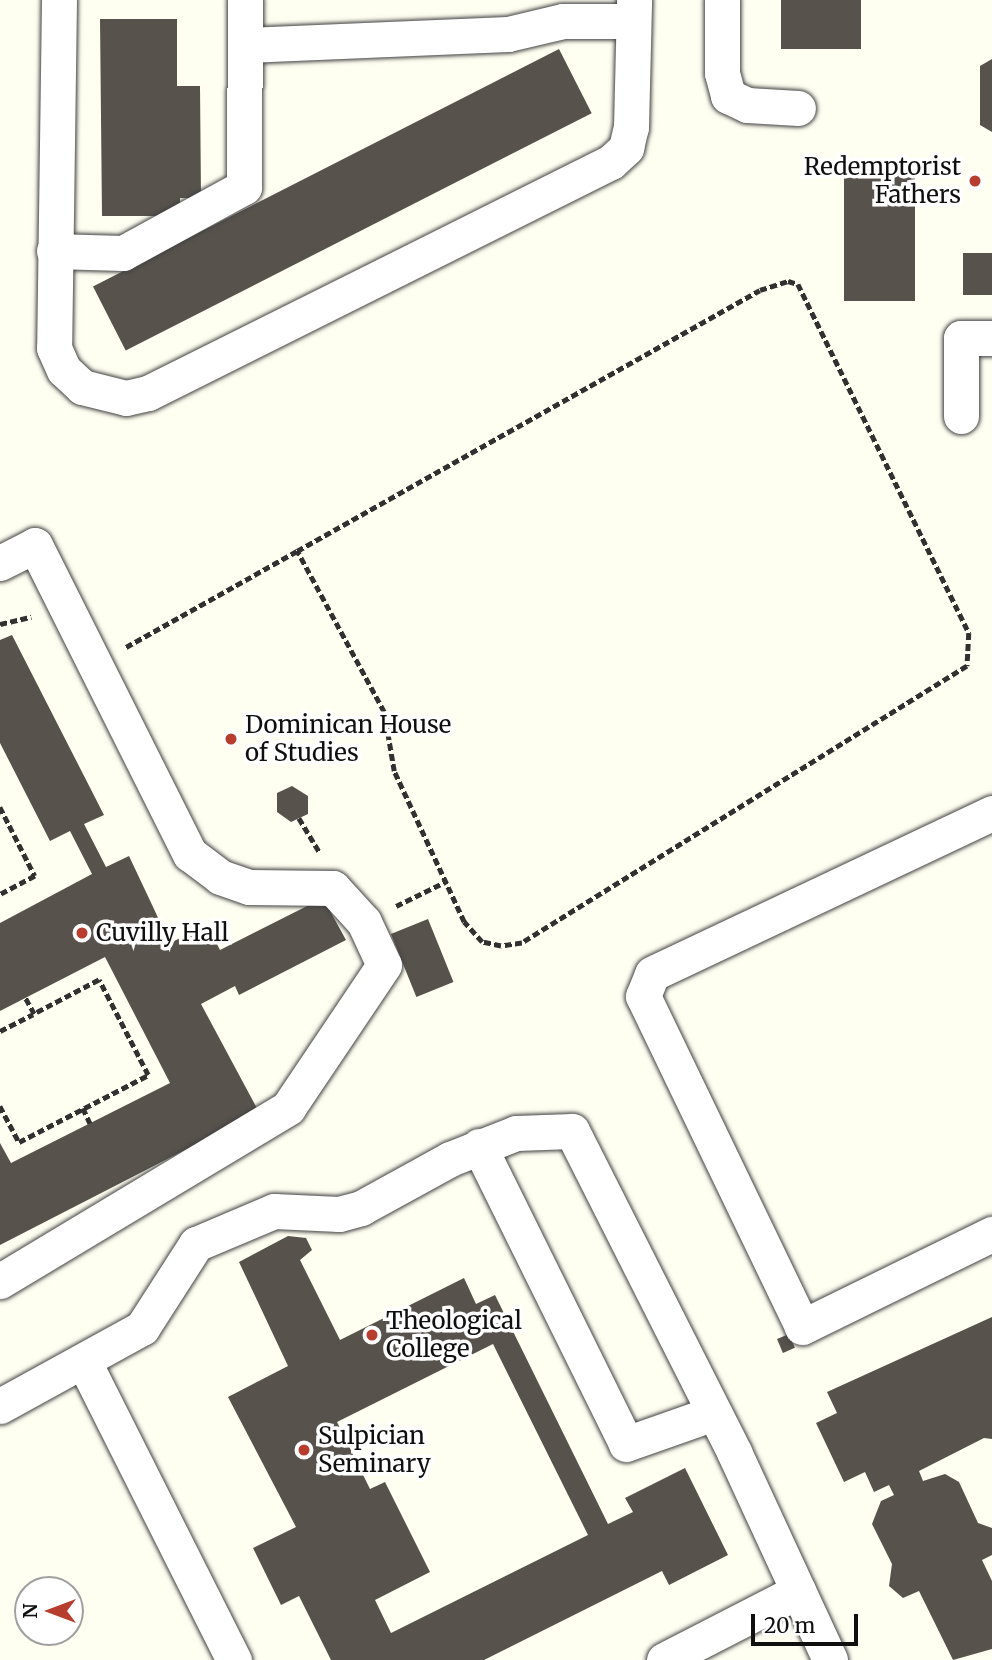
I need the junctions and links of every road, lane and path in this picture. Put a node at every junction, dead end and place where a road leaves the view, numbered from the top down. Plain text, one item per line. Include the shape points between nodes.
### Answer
1 (59, 0) edge
2 (245, 0) edge
3 (722, 0) edge
4 (633, 10) edge
5 (246, 45) junction
6 (798, 108) dead end
7 (54, 251) junction
8 (992, 338) edge
9 (961, 416) dead end
10 (297, 551) junction
11 (0, 563) edge
12 (0, 624) edge
13 (38, 625) dead end
14 (95, 665) junction
15 (0, 807) edge
16 (992, 813) edge
17 (445, 882) junction
18 (0, 895) edge
19 (363, 922) junction
20 (25, 998) dead end
21 (34, 1014) junction
22 (0, 1031) edge
23 (0, 1106) edge
24 (83, 1108) junction
25 (90, 1123) dead end
26 (479, 1146) junction
27 (992, 1234) edge
28 (0, 1280) edge
29 (85, 1362) junction
30 (0, 1406) edge
31 (714, 1413) junction
32 (798, 1591) junction
33 (234, 1660) edge
34 (664, 1660) edge
35 (830, 1660) edge

1 - 7 street
2 - 5 street
3 - 6 street via 722,73 728,96 747,105
4 - 5 street via 508,34
4 - 7 street via 631,127 626,148 611,162 148,393 103,396 64,370 54,348
5 - 7 street via 244,187 123,253
8 - 9 street via 961,338
10 - 14 path
10 - 17 path via 384,712 394,771
10 - 17 path via 760,290 788,281 798,284 969,633 967,666 953,678 522,943 482,942 464,922
11 - 14 street via 35,545
12 - 13 path via 31,617
14 - 19 street via 190,854 220,877 249,887 333,888
15 - 18 path via 35,876
16 - 27 street via 652,974 643,996 802,1327
17 - 19 path
19 - 28 street via 384,965 288,1108
20 - 21 path
21 - 22 path
21 - 24 path via 99,979 148,1075
23 - 24 path via 19,1142
24 - 25 path
26 - 29 street via 361,1208 339,1214 274,1211 196,1244 142,1328
26 - 31 street via 516,1133 572,1132
26 - 31 street via 626,1444
29 - 30 street
29 - 33 street
31 - 32 street
32 - 34 street
32 - 35 street

